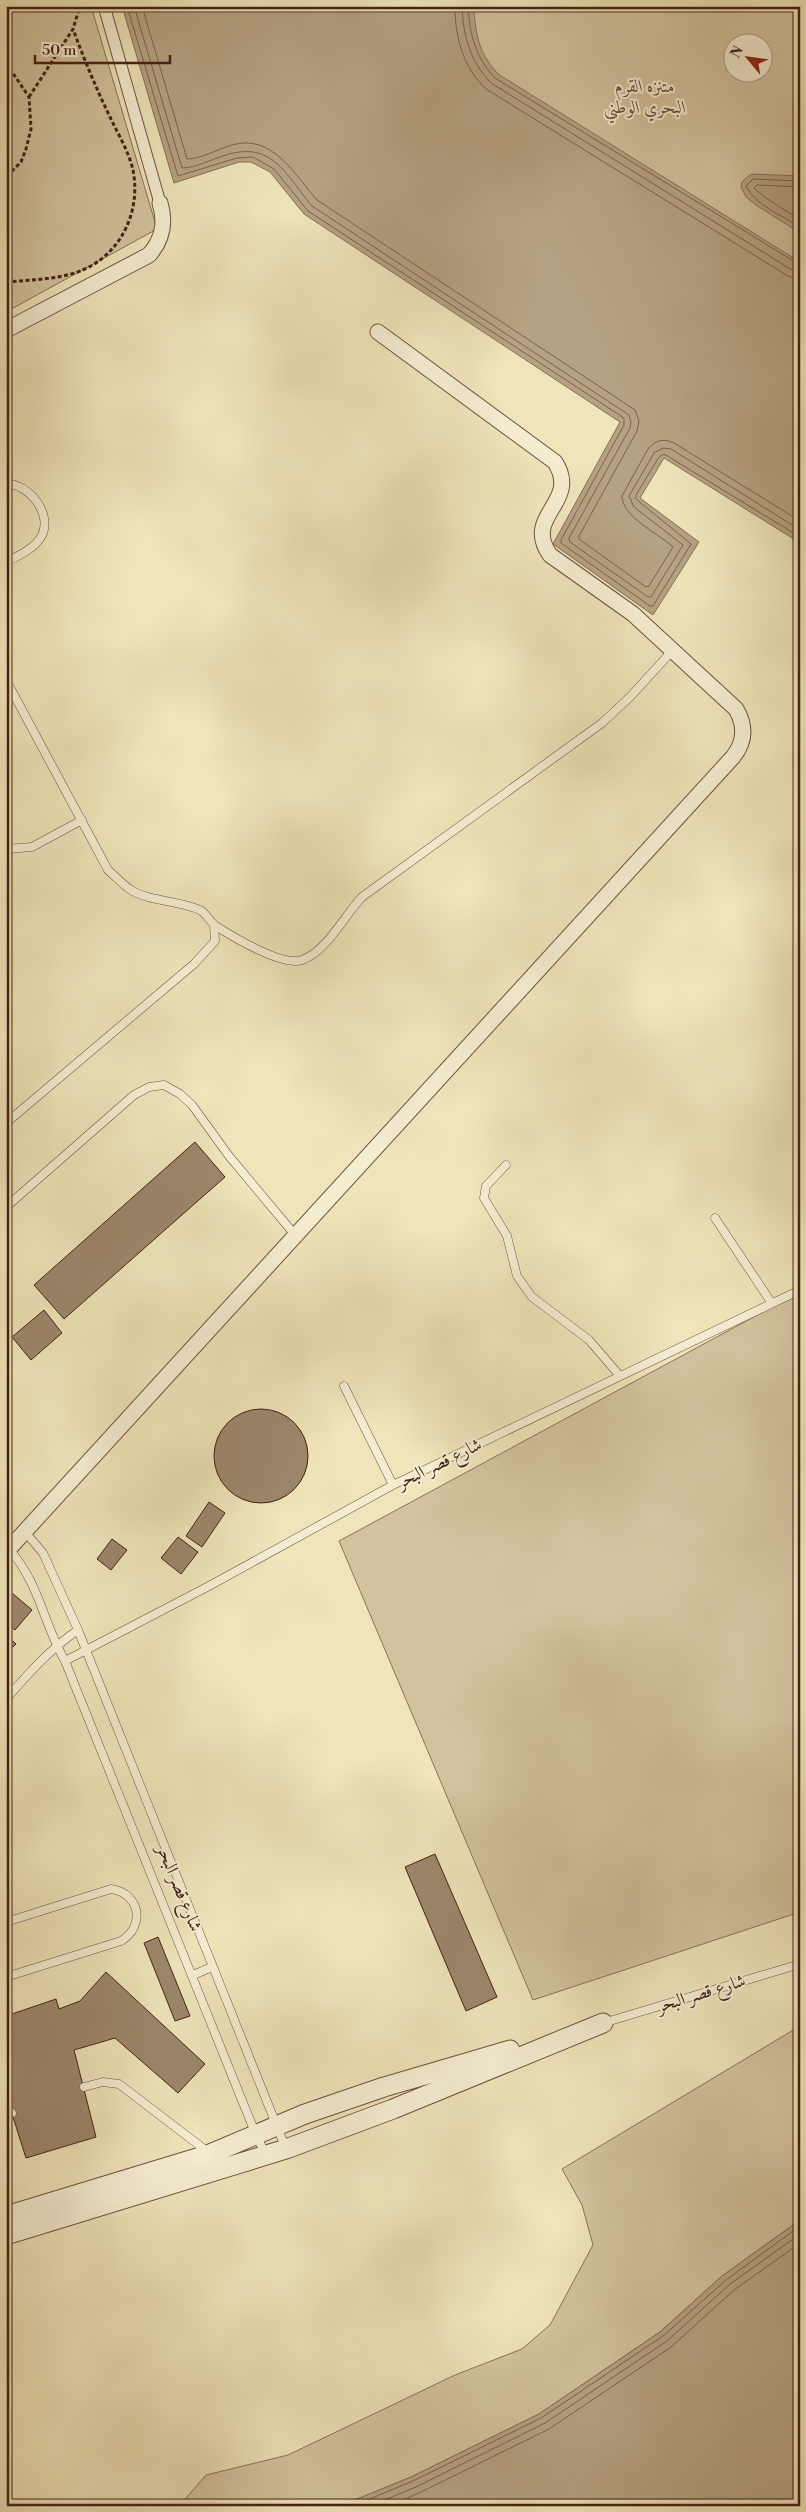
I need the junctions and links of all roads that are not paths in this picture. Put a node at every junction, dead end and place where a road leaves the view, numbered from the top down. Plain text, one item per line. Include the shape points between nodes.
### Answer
1 (104, 6) edge
2 (160, 203) joint
3 (6, 330) edge
4 (378, 332) dead end
5 (6, 484) edge
6 (6, 562) edge
7 (672, 651) junction
8 (6, 680) edge
9 (82, 820) junction
10 (6, 849) edge
11 (214, 925) junction
12 (6, 1123) edge
13 (506, 1165) dead end
14 (6, 1207) edge
15 (715, 1218) dead end
16 (295, 1235) junction
17 (800, 1290) edge
18 (771, 1302) junction
19 (620, 1376) junction
20 (344, 1386) dead end
21 (393, 1485) junction
22 (25, 1532) junction
23 (7, 1549) edge
24 (78, 1630) junction
25 (56, 1646) junction
26 (85, 1649) junction
27 (64, 1660) junction
28 (6, 1699) edge
29 (6, 1922) edge
30 (800, 1964) edge
31 (212, 1967) junction
32 (192, 1974) junction
33 (6, 1977) edge
34 (603, 2023) junction
35 (84, 2087) dead end
36 (277, 2127) junction
37 (256, 2136) junction
38 (286, 2149) junction
39 (210, 2154) junction
40 (266, 2155) junction
41 (6, 2216) edge
42 (6, 2235) edge

1 - 2 street
2 - 3 street via 162,234 148,255
4 - 7 street via 555,462 563,485 542,530 545,547 550,555 633,614
5 - 6 lane via 31,493 41,510 45,526 41,537 27,551
7 - 11 lane via 602,723 362,897 325,945 302,961 279,959
7 - 16 street via 736,709 744,725 739,750
8 - 9 lane
9 - 10 lane via 32,847
9 - 11 lane via 108,870 131,890 192,907 203,912
11 - 12 lane via 215,941 194,964
13 - 19 lane via 486,1186 484,1198 507,1236 517,1276 532,1297 589,1340
14 - 16 lane via 134,1095 150,1087 164,1086 192,1105 229,1156
15 - 18 lane
16 - 22 street
17 - 18 lane, شارع قصر البحر
18 - 19 lane, شارع قصر البحر
19 - 21 lane, شارع قصر البحر
20 - 21 lane
21 - 26 lane, شارع قصر البحر
22 - 23 street
22 - 24 lane, شارع قصر البحر via 43,1554
23 - 25 lane, شارع قصر البحر via 34,1585
24 - 25 lane
24 - 26 lane, شارع قصر البحر
25 - 27 lane, شارع قصر البحر
25 - 28 lane
26 - 27 lane, شارع قصر البحر
26 - 31 lane, شارع قصر البحر
27 - 32 lane, شارع قصر البحر
29 - 33 lane via 111,1889 130,1897 138,1917 133,1932 121,1941
30 - 34 lane, شارع قصر البحر
31 - 32 lane
31 - 36 lane, شارع قصر البحر
32 - 37 lane, شارع قصر البحر
34 - 36 street, شارع قصر البحر via 384,2087
34 - 38 street, شارع قصر البحر
35 - 39 lane via 103,2082 119,2084
36 - 37 street, شارع قصر البحر
36 - 38 lane, شارع قصر البحر
37 - 39 street, شارع قصر البحر
37 - 40 lane, شارع قصر البحر
38 - 40 street, شارع قصر البحر
39 - 41 street, شارع قصر البحر
40 - 42 street, شارع قصر البحر

